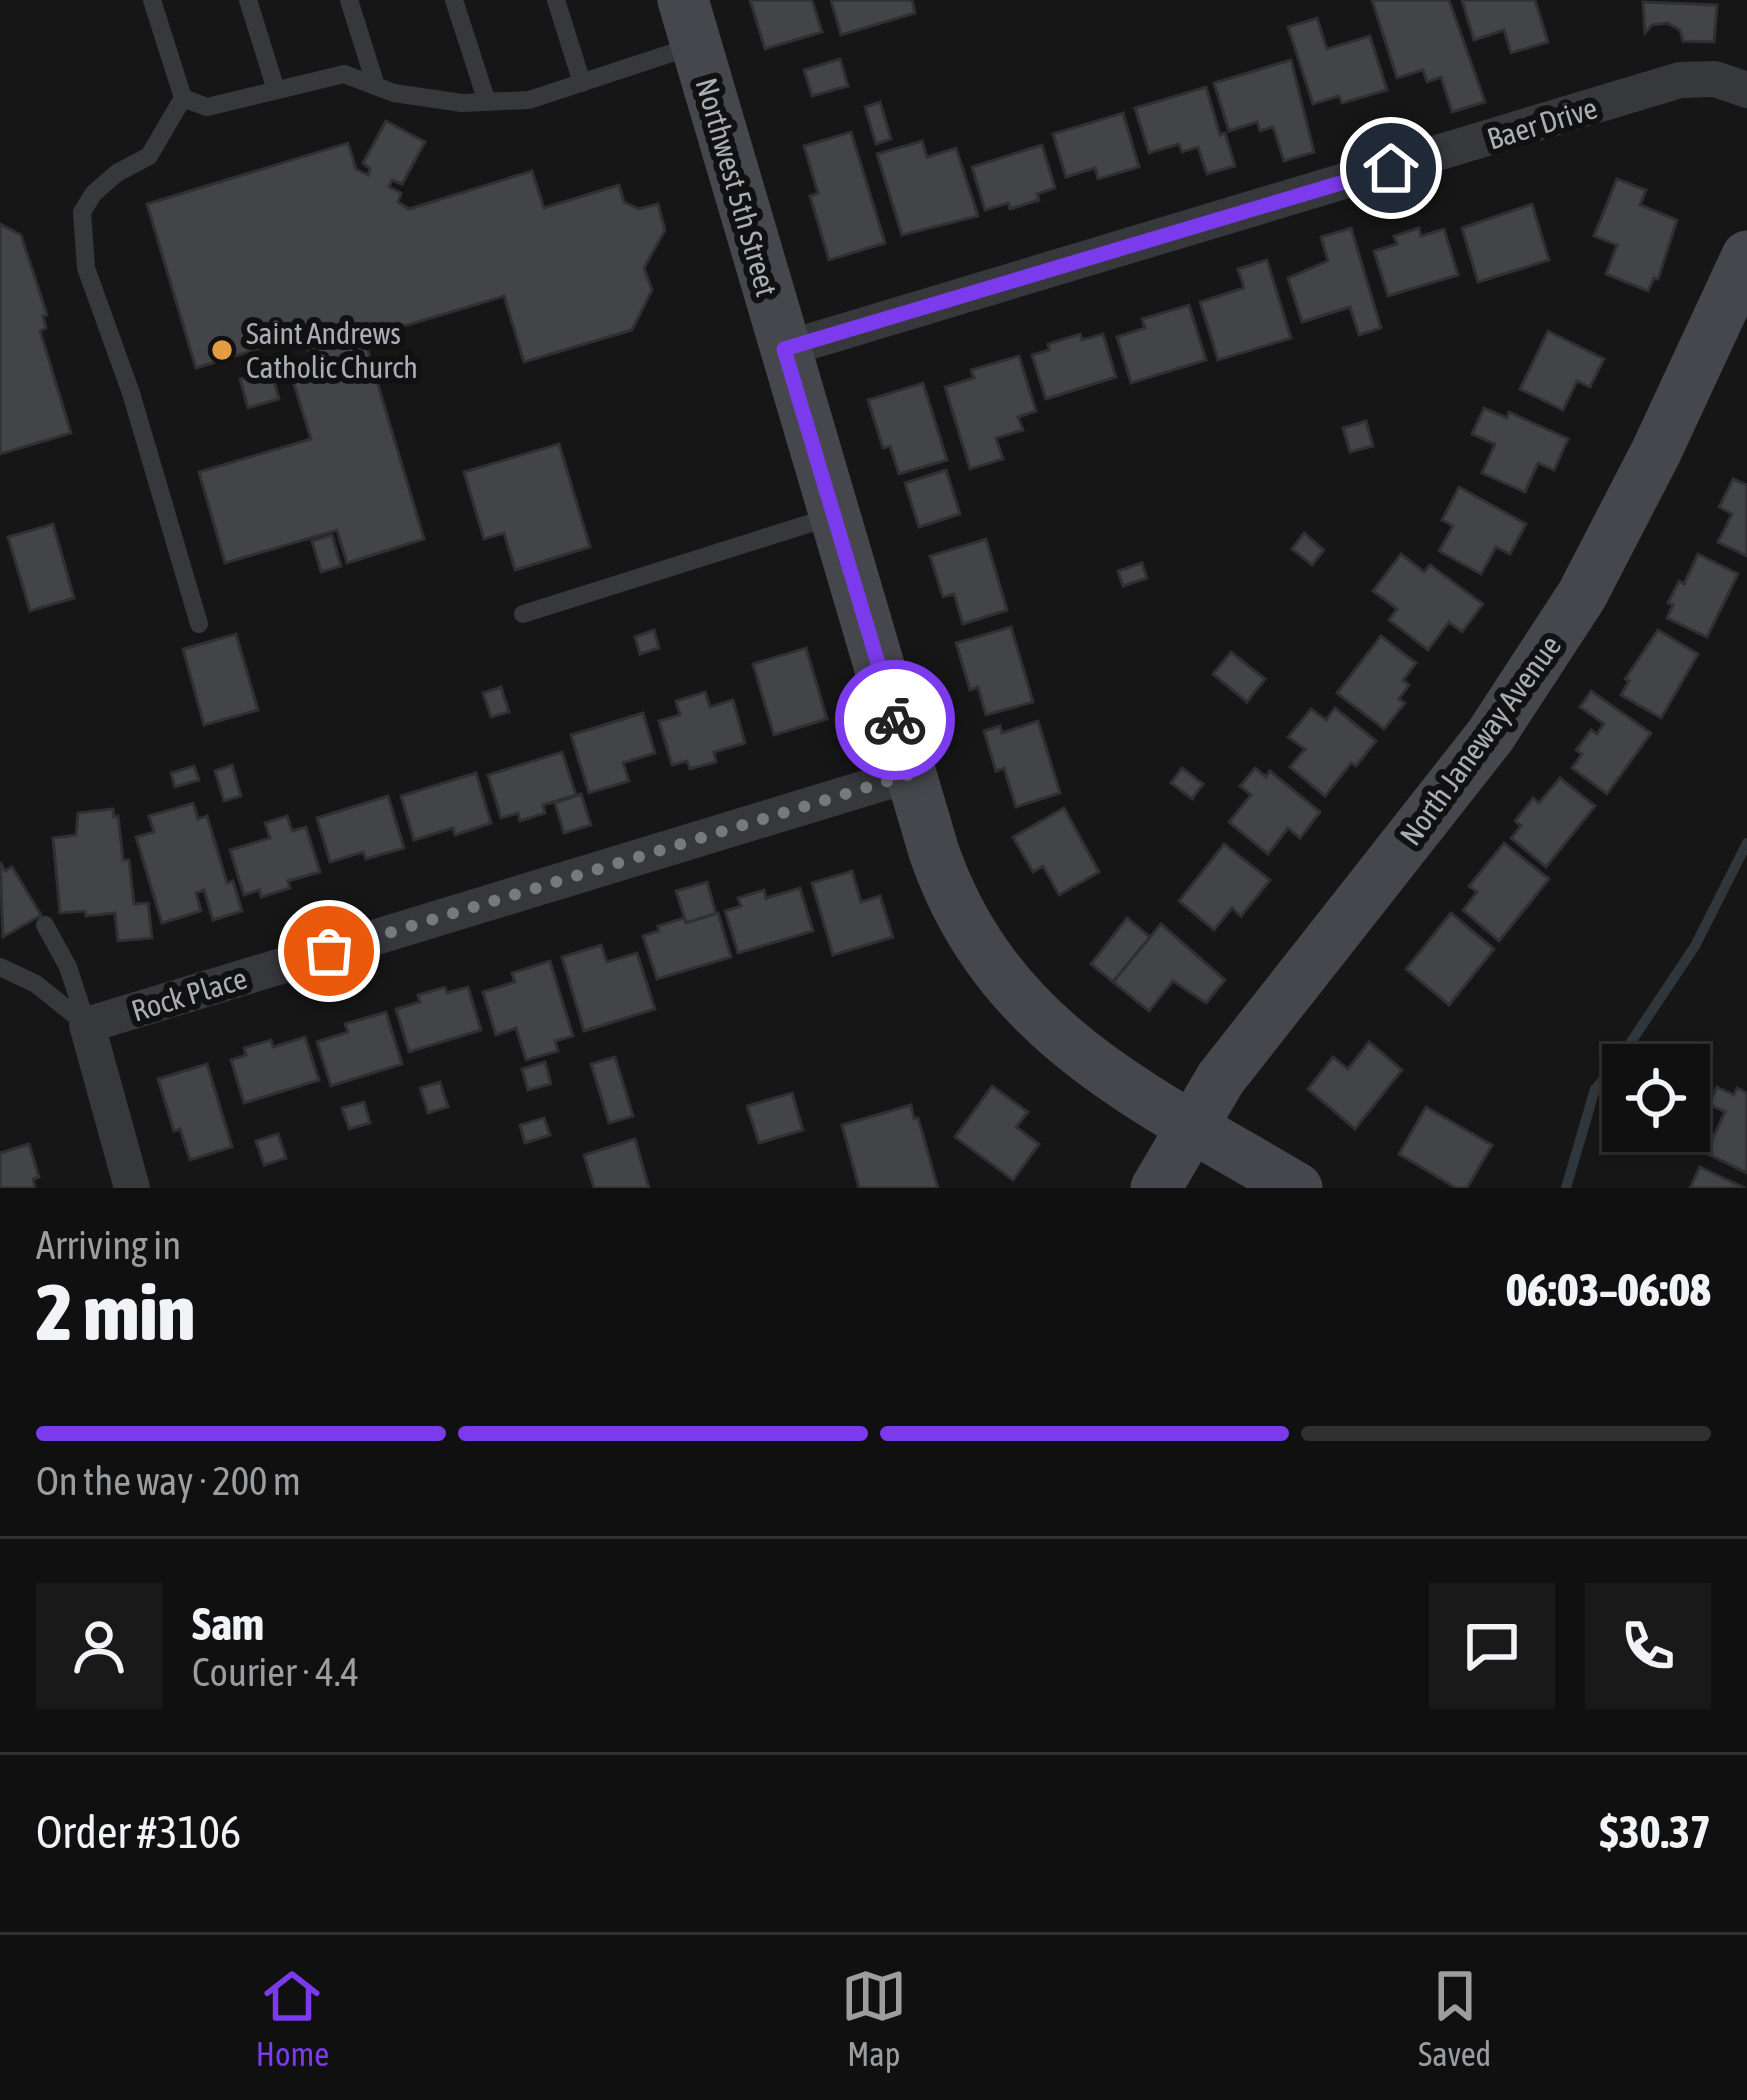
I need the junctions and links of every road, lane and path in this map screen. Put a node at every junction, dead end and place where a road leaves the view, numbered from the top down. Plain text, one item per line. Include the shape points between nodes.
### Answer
1 (152, 0) edge
2 (248, 0) edge
3 (350, 0) edge
4 (454, 0) edge
5 (556, 0) edge
6 (689, 22) edge
7 (582, 83) junction
8 (376, 86) junction
9 (276, 90) junction
10 (1747, 90) edge
11 (183, 98) junction
12 (487, 102) junction
13 (1747, 256) edge
14 (784, 349) junction
15 (834, 515) junction
16 (523, 614) dead end
17 (199, 624) dead end
18 (911, 774) junction
19 (45, 925) dead end
20 (0, 967) edge
21 (87, 1025) junction
22 (1192, 1126) junction
23 (132, 1188) edge
24 (1156, 1188) edge
25 (1297, 1188) edge

1 - 11 lane
2 - 9 lane
3 - 8 lane
4 - 12 lane
5 - 7 lane
6 - 7 lane
6 - 14 street, Northwest 5th Street
7 - 12 lane via 530,100
8 - 9 lane via 344,74
8 - 12 lane
9 - 11 lane via 207,107
10 - 14 street, Baer Drive via 1715,79 1680,80
11 - 17 lane via 149,156 117,173 82,212 86,268
13 - 22 street, North Janeway Avenue via 1648,467 1548,650
14 - 15 street, Northwest 5th Street
15 - 16 lane
15 - 18 street, Northwest 5th Street
18 - 21 street, Rock Place
18 - 22 street, Northwest 5th Street via 962,919 1024,1005 1068,1047
19 - 21 lane
20 - 21 lane
21 - 23 street
22 - 24 street, North Janeway Avenue
22 - 25 street, Northwest 5th Street

